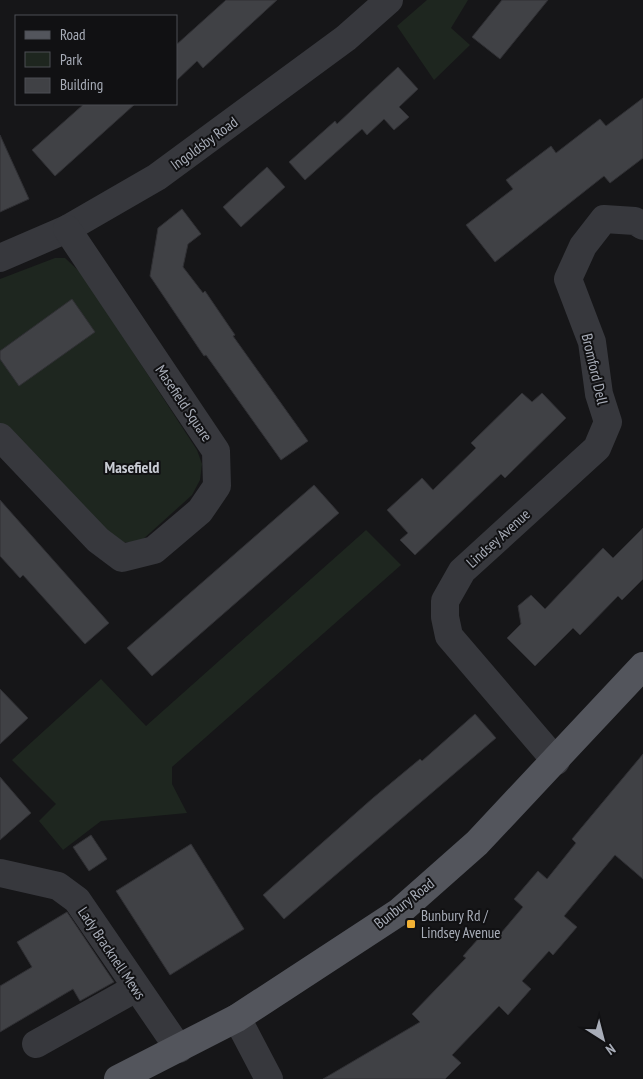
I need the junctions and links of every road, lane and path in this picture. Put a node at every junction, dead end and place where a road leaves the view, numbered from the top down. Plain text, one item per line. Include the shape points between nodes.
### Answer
1 (389, 0) edge
2 (643, 226) edge
3 (67, 229) junction
4 (0, 258) edge
5 (608, 422) joint
6 (0, 437) edge
7 (643, 666) edge
8 (556, 761) junction
9 (0, 873) edge
10 (136, 988) junction
11 (237, 1018) junction
12 (36, 1044) dead end
13 (179, 1049) junction
14 (118, 1079) edge
15 (269, 1079) edge

1 - 3 street, Ingoldsby Road via 346,38 157,177
2 - 5 street, Bromford Dell via 635,221 604,220 583,246 568,279 592,342 599,394
3 - 4 street, Ingoldsby Road
3 - 6 street, Masefield Square via 216,451 217,486 200,511 154,550 122,558 98,540
5 - 8 street, Lindsey Avenue via 597,448 462,571 445,601 449,636
7 - 8 main road, Bunbury Road
8 - 11 main road, Bunbury Road via 477,842 399,912
9 - 10 street, Lady Bracknell Mews via 58,886 77,900
10 - 12 street
10 - 13 street, Lady Bracknell Mews
11 - 13 main road, Bunbury Road
11 - 15 street
13 - 14 main road, Bunbury Road

